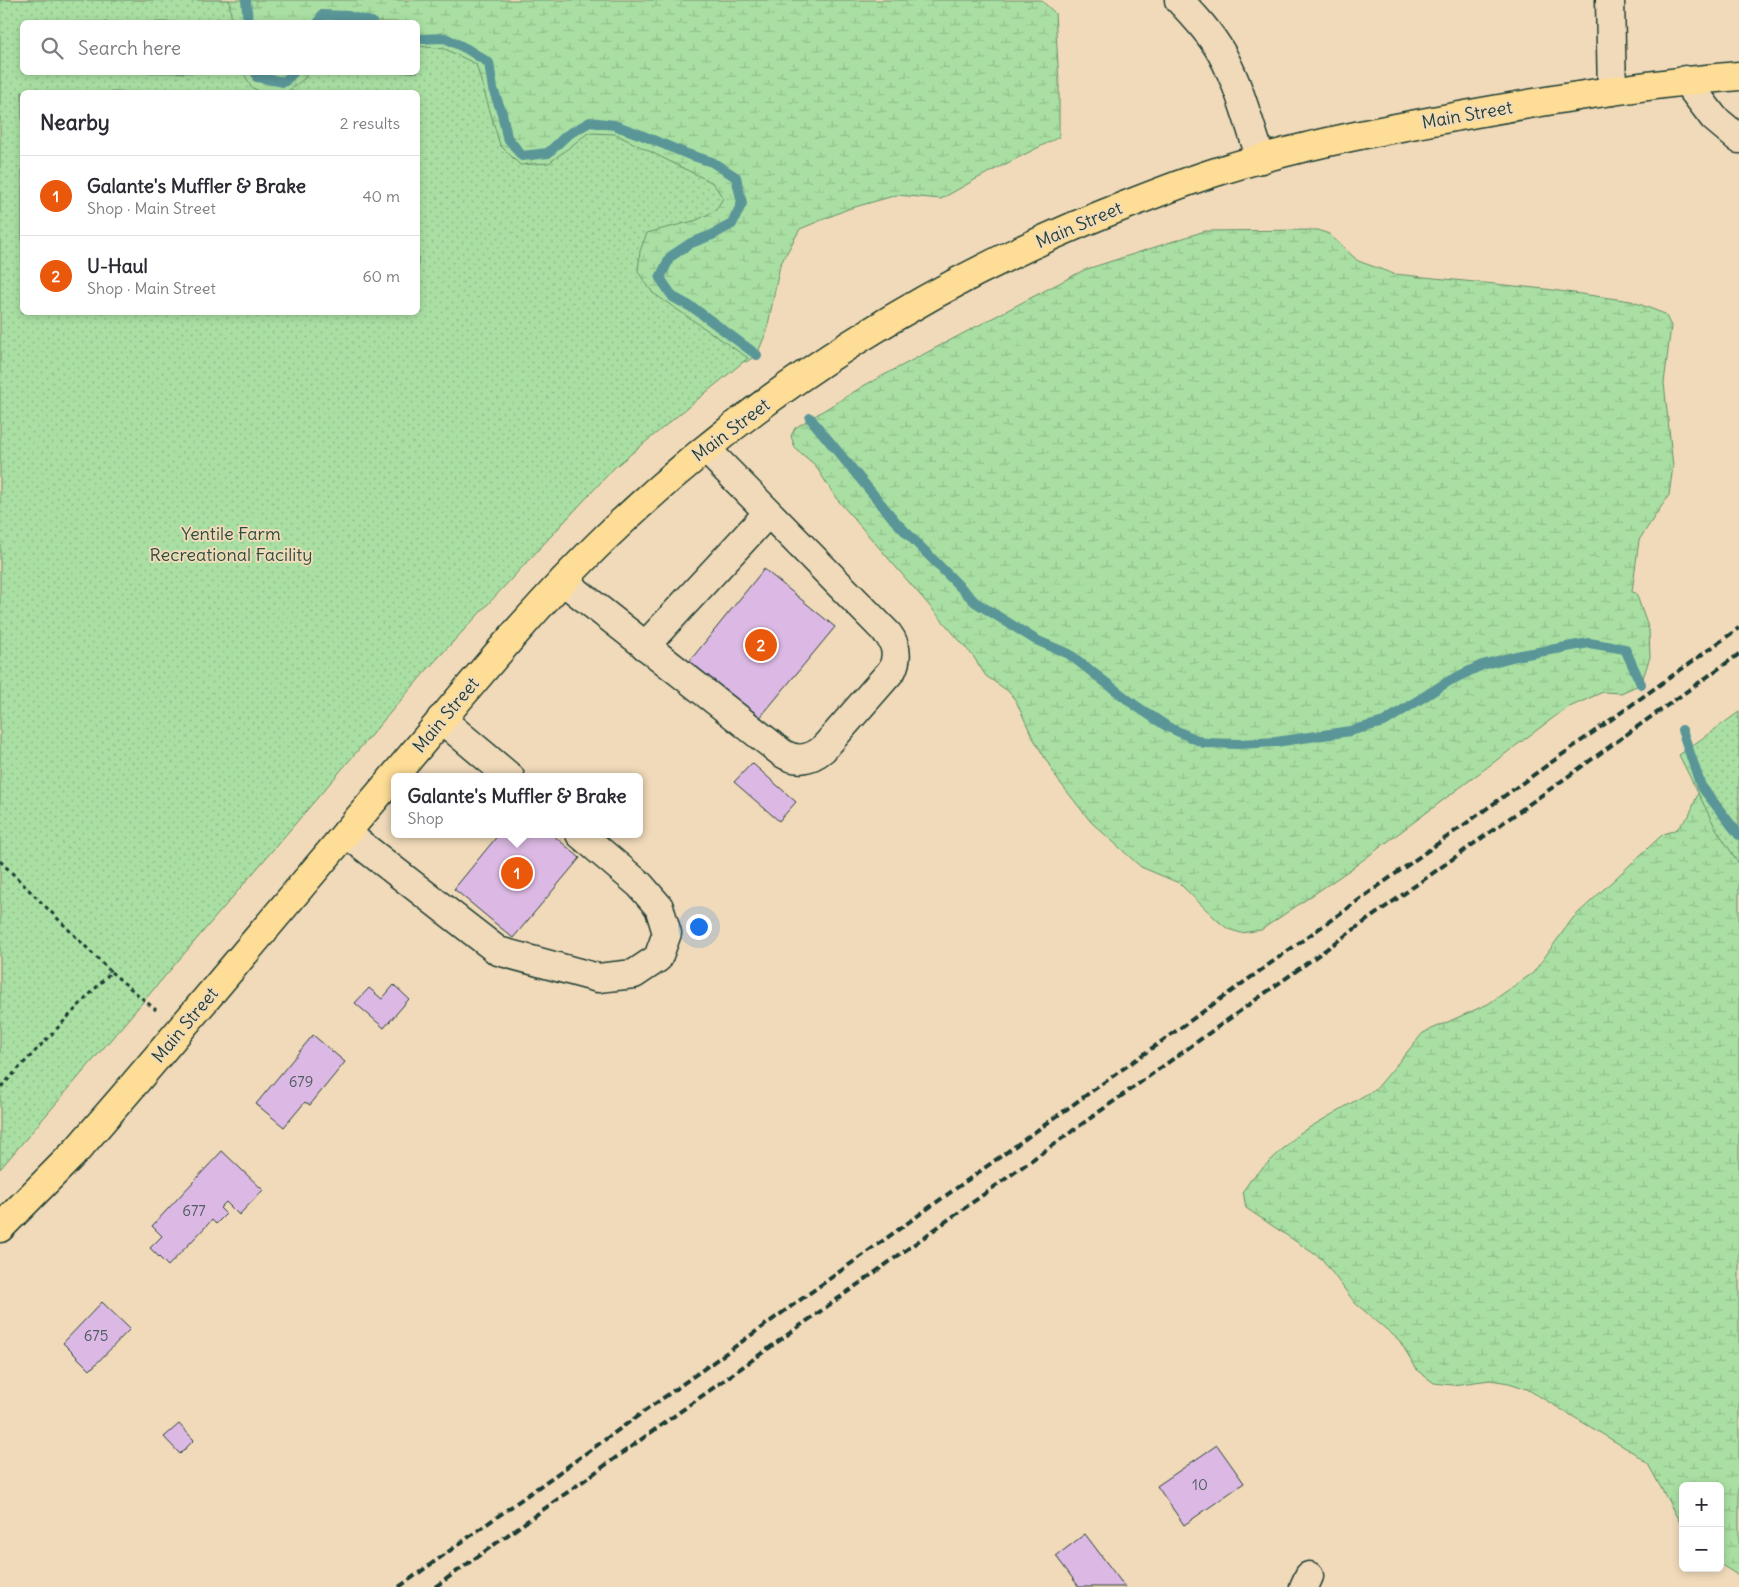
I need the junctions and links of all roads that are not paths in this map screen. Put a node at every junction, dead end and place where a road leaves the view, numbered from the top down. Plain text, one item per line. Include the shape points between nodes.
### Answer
1 (1179, 0) edge
2 (1610, 0) edge
3 (1739, 76) edge
4 (1685, 80) junction
5 (1612, 91) junction
6 (1739, 139) edge
7 (1261, 159) junction
8 (706, 449) junction
9 (768, 512) junction
10 (563, 582) junction
11 (645, 646) junction
12 (442, 719) junction
13 (397, 773) edge
14 (505, 773) edge
15 (391, 780) edge
16 (346, 833) junction
17 (585, 838) edge
18 (0, 1228) edge

1 - 7 lane via 1199,22 1225,61 1242,100
2 - 5 lane
3 - 4 main road, Main Street
4 - 5 main road, Main Street
4 - 6 lane via 1714,118
5 - 7 main road, Main Street via 1363,134
7 - 8 main road, Main Street via 1215,172 1102,214 932,295 815,368
8 - 9 lane
8 - 10 main road, Main Street via 608,535
9 - 11 lane
9 - 11 lane via 888,634 894,645 896,658 892,670 823,749 812,757 787,756
10 - 11 lane
10 - 12 main road, Main Street
12 - 13 main road, Main Street
12 - 14 lane
15 - 16 main road, Main Street
16 - 17 lane via 498,951 598,978 634,974 658,958 667,933 659,907 640,885
16 - 18 main road, Main Street via 77,1150

